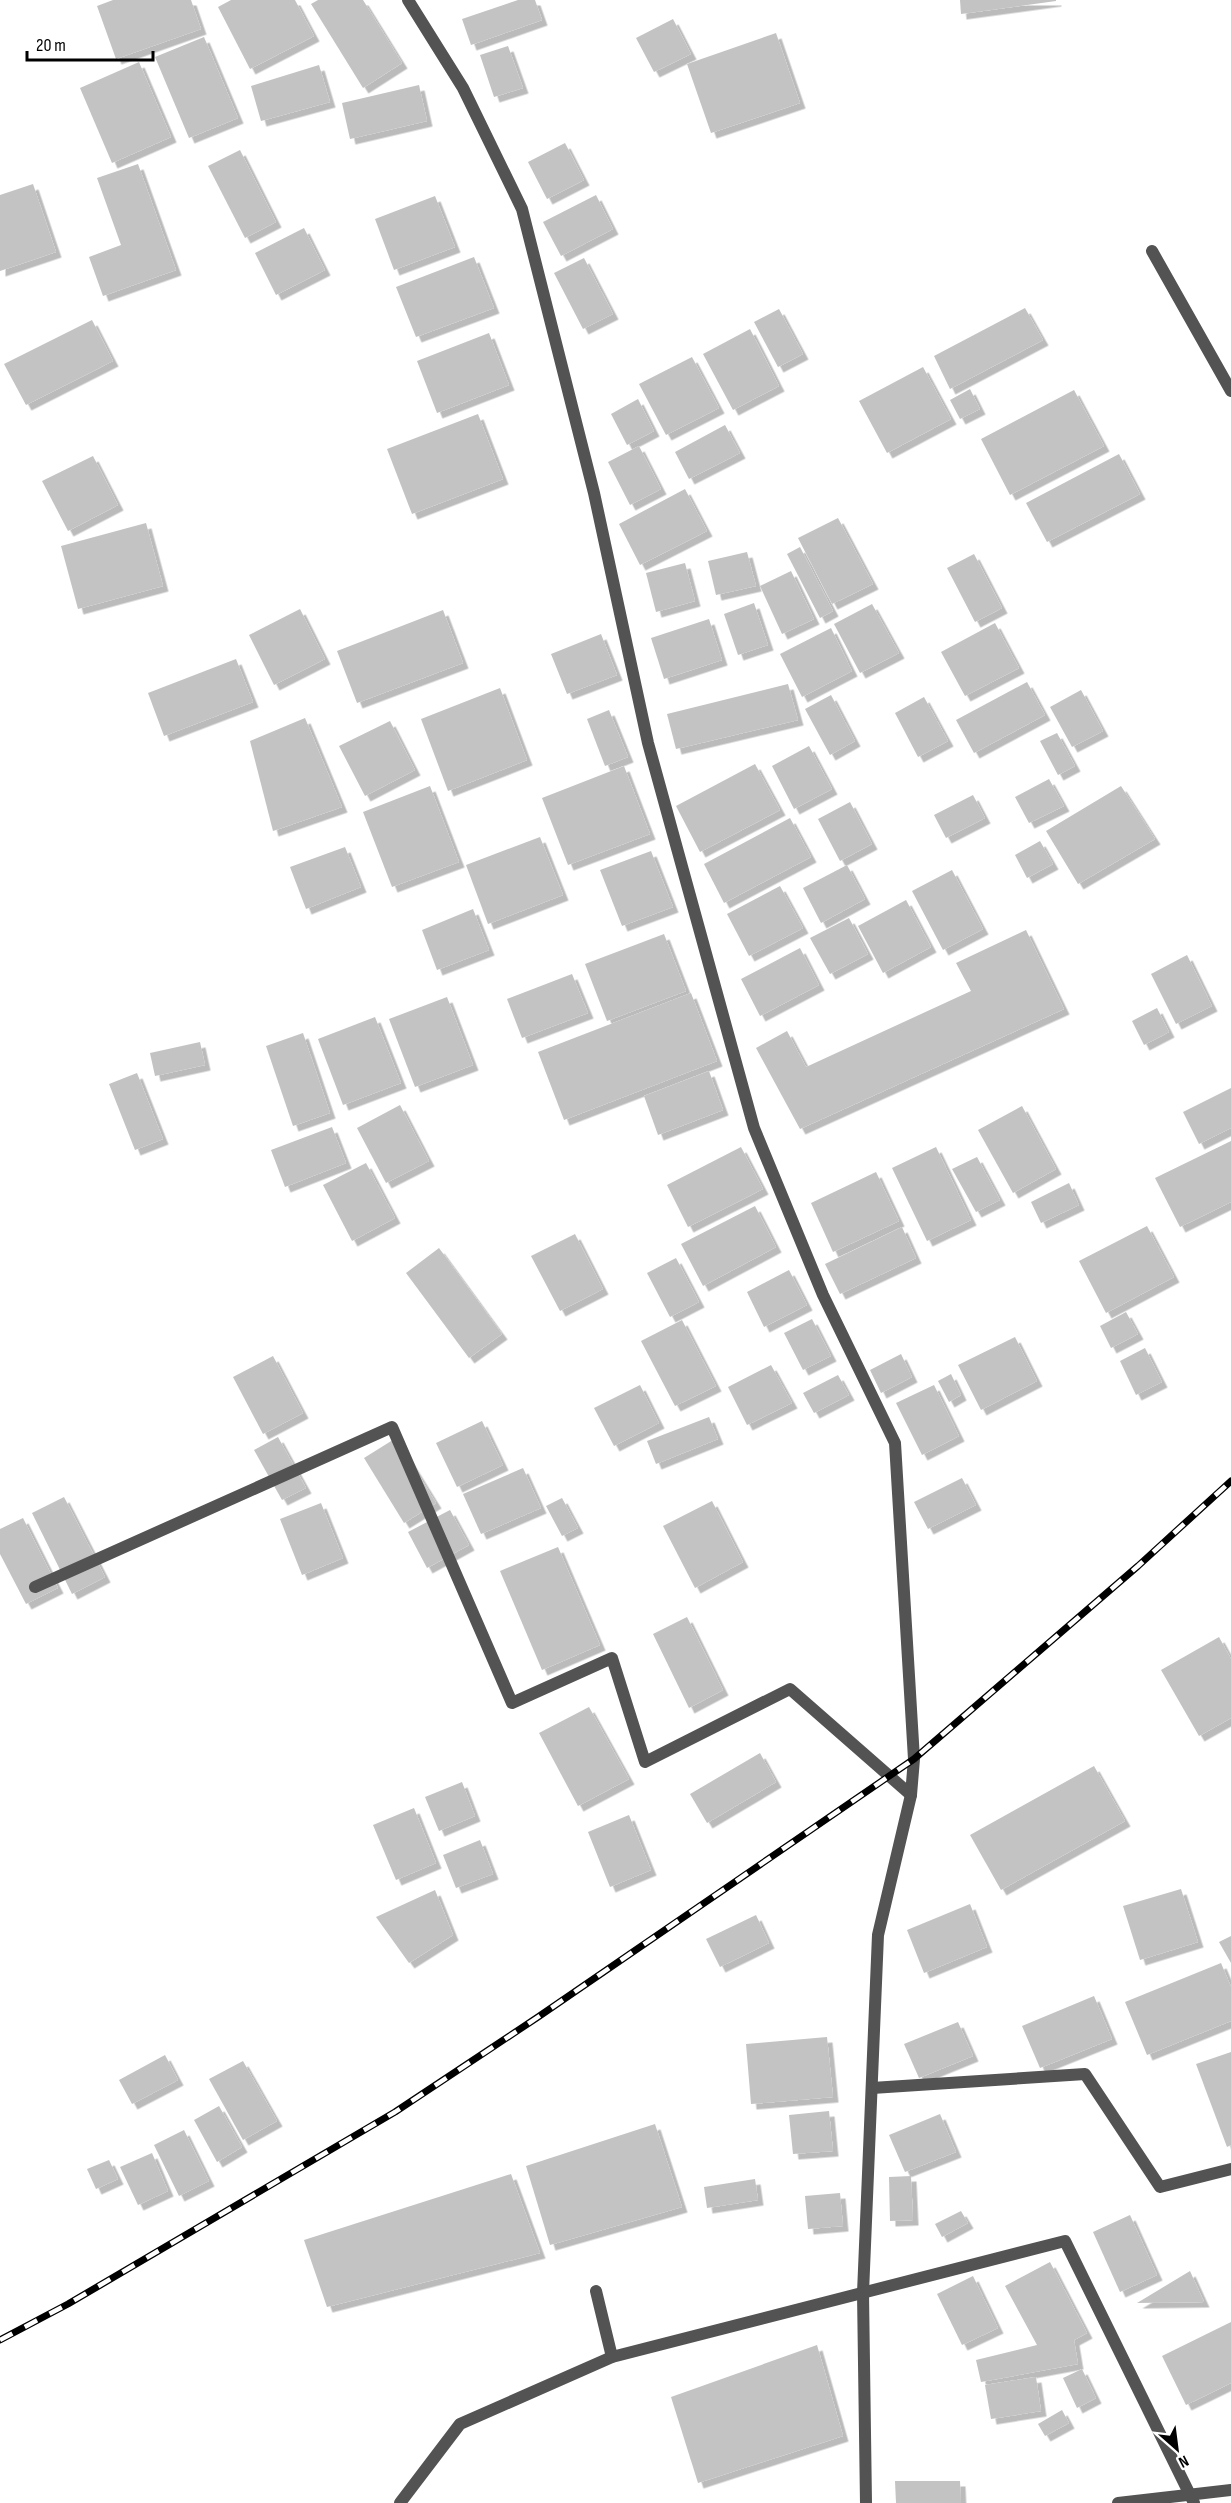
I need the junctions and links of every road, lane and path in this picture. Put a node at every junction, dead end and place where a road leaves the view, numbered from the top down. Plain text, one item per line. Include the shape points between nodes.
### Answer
1 (408, 0) edge
2 (1152, 251) dead end
3 (1231, 390) edge
4 (35, 1587) dead end
5 (911, 1796) junction
6 (872, 2088) junction
7 (1231, 2169) edge
8 (596, 2291) dead end
9 (864, 2293) junction
10 (612, 2357) junction
11 (1231, 2490) edge
12 (400, 2503) edge
13 (866, 2503) edge
14 (1118, 2503) edge
15 (1194, 2503) edge

1 - 5 street via 463,88 522,209 594,493 648,743 754,1128 823,1295 895,1443 914,1758
2 - 3 street
4 - 5 street via 392,1427 512,1703 612,1658 645,1762 790,1689
5 - 6 street via 878,1935
6 - 7 street via 1085,2074 1160,2187
6 - 9 street
8 - 10 street
9 - 10 street
9 - 13 street
9 - 15 street via 1065,2241
10 - 12 street via 460,2424
11 - 14 street

